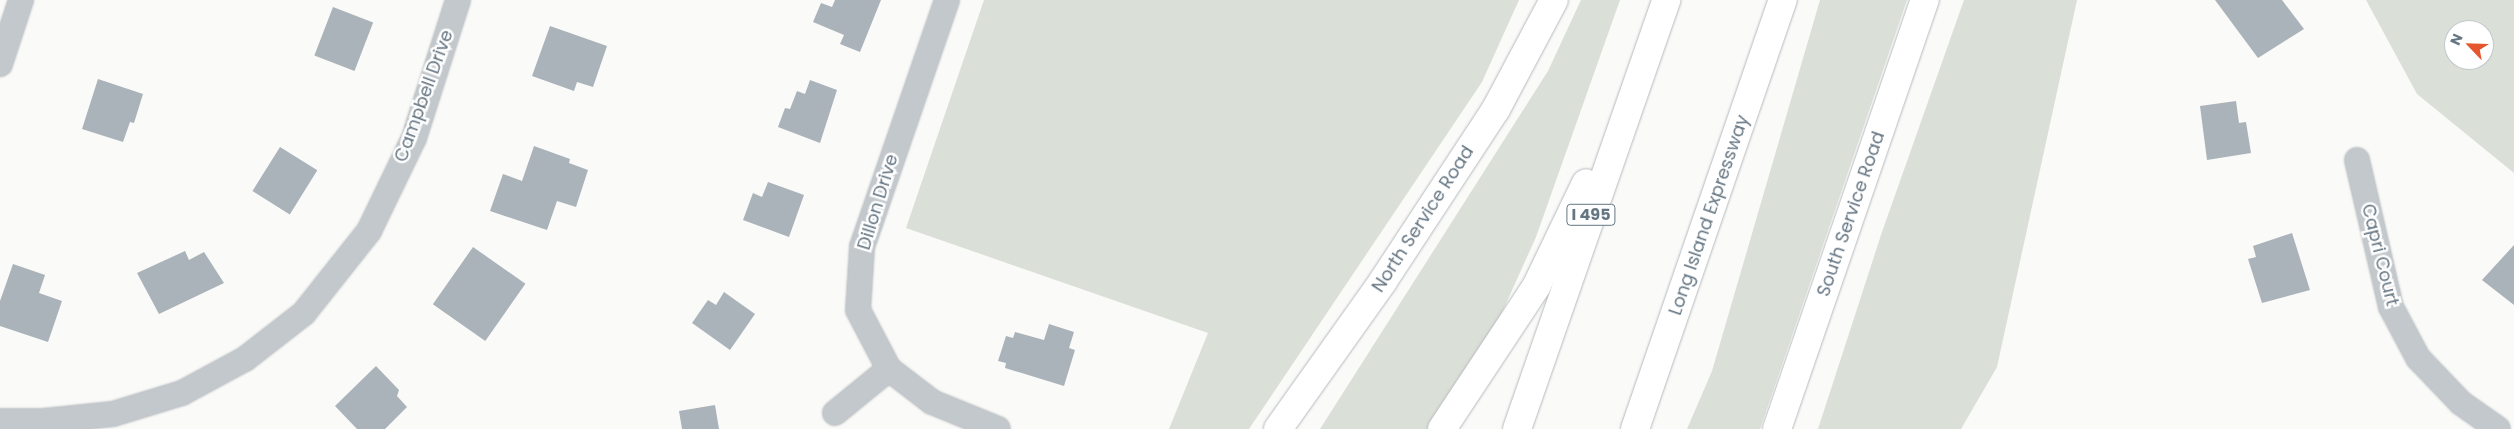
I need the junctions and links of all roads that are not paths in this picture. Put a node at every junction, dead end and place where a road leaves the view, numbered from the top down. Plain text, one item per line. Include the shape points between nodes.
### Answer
1 (21, 0) edge
2 (458, 0) edge
3 (947, 0) edge
4 (1554, 0) edge
5 (1666, 0) edge
6 (1783, 0) edge
7 (1925, 0) edge
8 (1644, 62) junction
9 (0, 64) edge
10 (2356, 160) dead end
11 (889, 369) junction
12 (835, 413) dead end
13 (0, 421) edge
14 (997, 428) edge
15 (1278, 429) edge
16 (1442, 429) edge
17 (1517, 429) edge
18 (1635, 429) edge
19 (1777, 429) edge
20 (2498, 429) edge

1 - 9 street
2 - 13 street, Campbell Drive via 414,138 369,231 304,313 245,359 182,393 113,414 44,421
3 - 11 street, Dillon Drive via 862,247 858,310
4 - 15 main road, North Service Road via 1496,109 1383,281
5 - 8 main road, I 495
6 - 18 main road, Long Island Expressway
7 - 19 main road, South Service Road
8 - 16 main road via 1536,287
8 - 17 main road, I 495
10 - 20 street, Capri Court via 2390,307 2418,358 2461,403
11 - 12 street
11 - 14 street, Dillon Drive via 932,402

